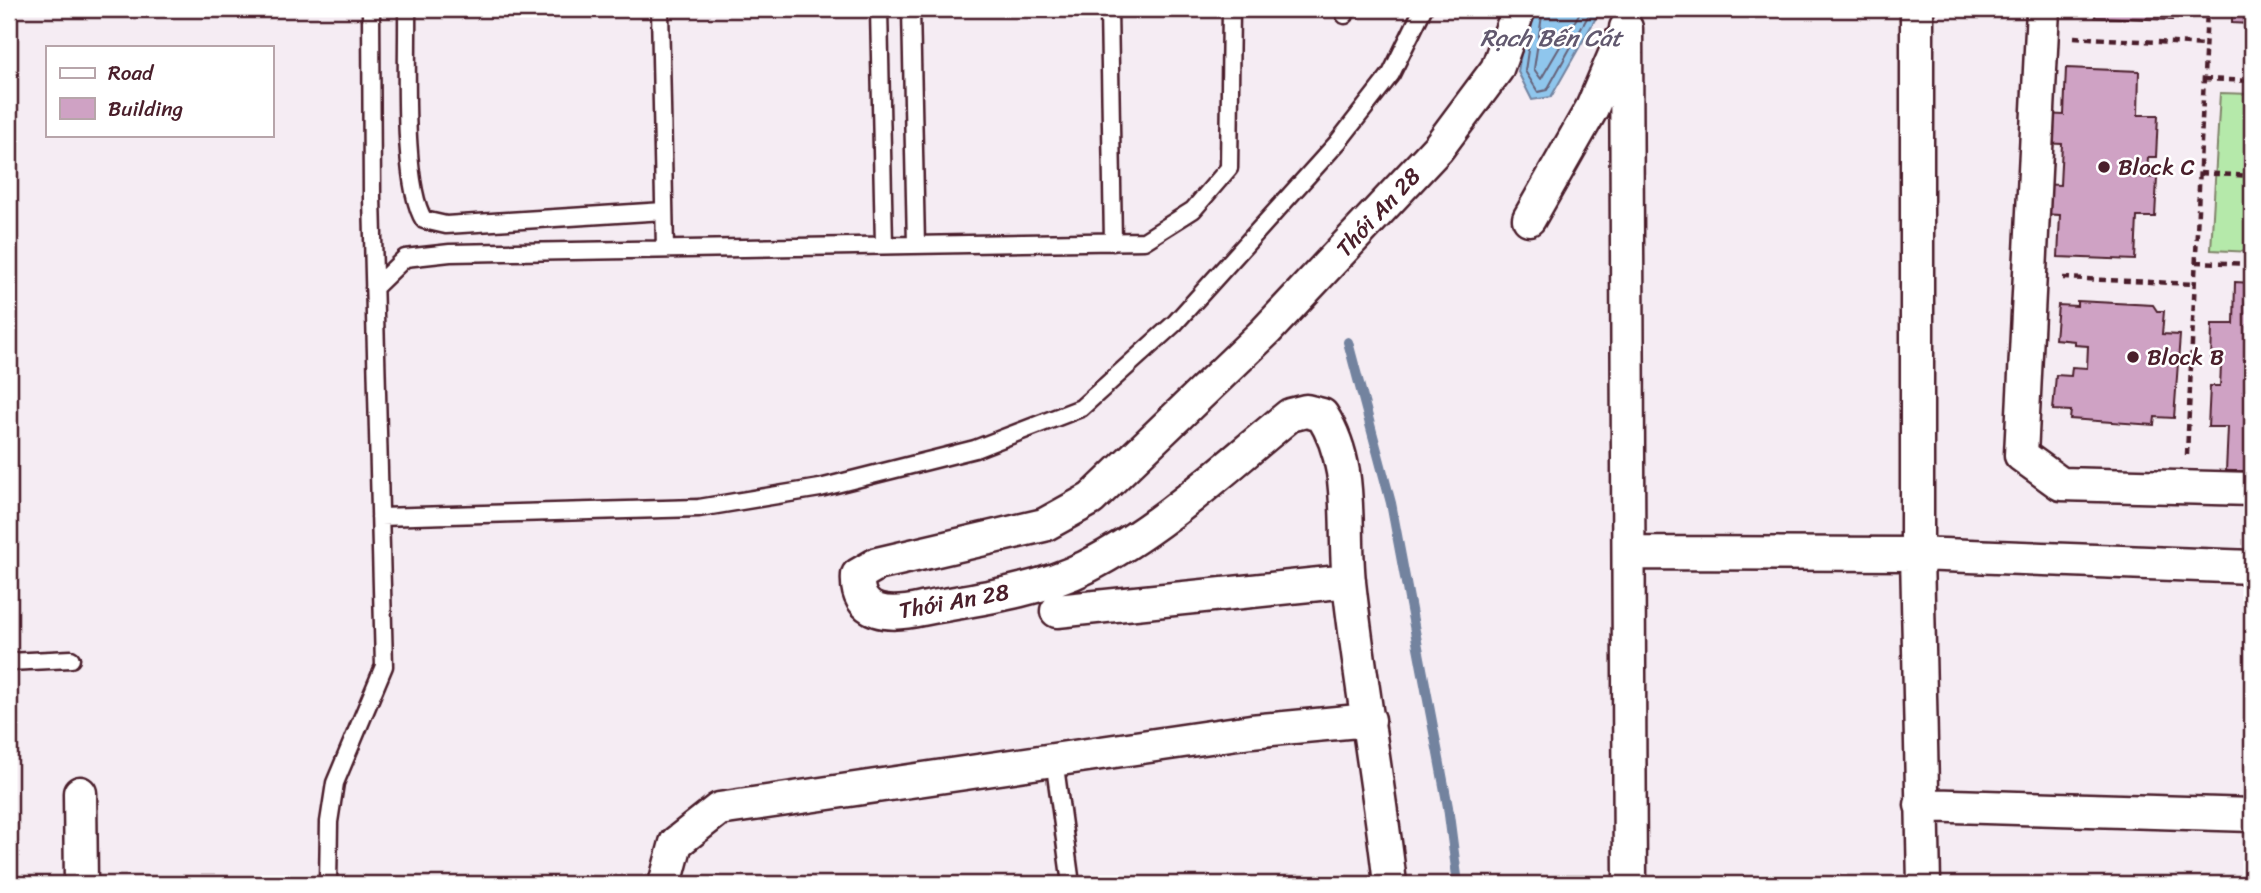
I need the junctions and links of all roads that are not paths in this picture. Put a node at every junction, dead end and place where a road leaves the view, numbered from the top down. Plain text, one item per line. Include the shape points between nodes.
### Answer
1 (370, 9) edge
2 (407, 9) edge
3 (660, 9) edge
4 (879, 9) edge
5 (911, 9) edge
6 (1109, 9) edge
7 (1231, 9) edge
8 (1423, 9) edge
9 (1519, 9) edge
10 (1917, 9) edge
11 (1628, 18) edge
12 (2043, 22) edge
13 (664, 211) junction
14 (1529, 219) dead end
15 (1113, 242) junction
16 (884, 245) junction
17 (916, 245) junction
18 (665, 249) junction
19 (374, 288) junction
20 (2252, 489) edge
21 (380, 517) junction
22 (1630, 553) junction
23 (1917, 554) junction
24 (2252, 567) edge
25 (1349, 580) junction
26 (1057, 611) dead end
27 (71, 659) dead end
28 (9, 662) edge
29 (1369, 720) junction
30 (1054, 759) junction
31 (80, 793) dead end
32 (1921, 805) junction
33 (2252, 815) edge
34 (81, 884) edge
35 (328, 884) edge
36 (665, 884) edge
37 (1071, 884) edge
38 (1390, 884) edge
39 (1630, 884) edge
40 (1924, 884) edge

1 - 19 lane
2 - 13 lane via 410,178 416,208 424,220 446,225
3 - 13 lane
4 - 16 lane
5 - 17 lane
6 - 15 lane
7 - 15 lane via 1229,168 1193,210 1154,235 1144,241
8 - 21 lane via 1391,74 1338,142 1175,323 1081,408 975,449 820,488 699,508
9 - 25 street, Thới An 28 via 1497,69 1438,148 1266,331 1091,499 1044,525 877,564 858,575 857,591 866,606 908,612 1023,589 1085,568 1149,529 1290,415 1306,411 1322,415 1336,437 1344,466
10 - 23 street
11 - 14 street via 1592,107
11 - 22 street
12 - 20 street via 2021,455 2061,484
13 - 18 lane
15 - 17 lane
16 - 17 lane
16 - 18 lane
18 - 19 lane via 405,258
19 - 21 lane
21 - 35 lane via 384,666 335,783
22 - 23 street
22 - 39 street
23 - 24 street
23 - 32 street
25 - 26 street
25 - 29 street, Thới An 28
27 - 28 lane
29 - 30 street via 1251,731
29 - 38 street, Thới An 28
30 - 36 street via 719,809 676,843
30 - 37 lane
31 - 34 street
32 - 33 street
32 - 40 street

